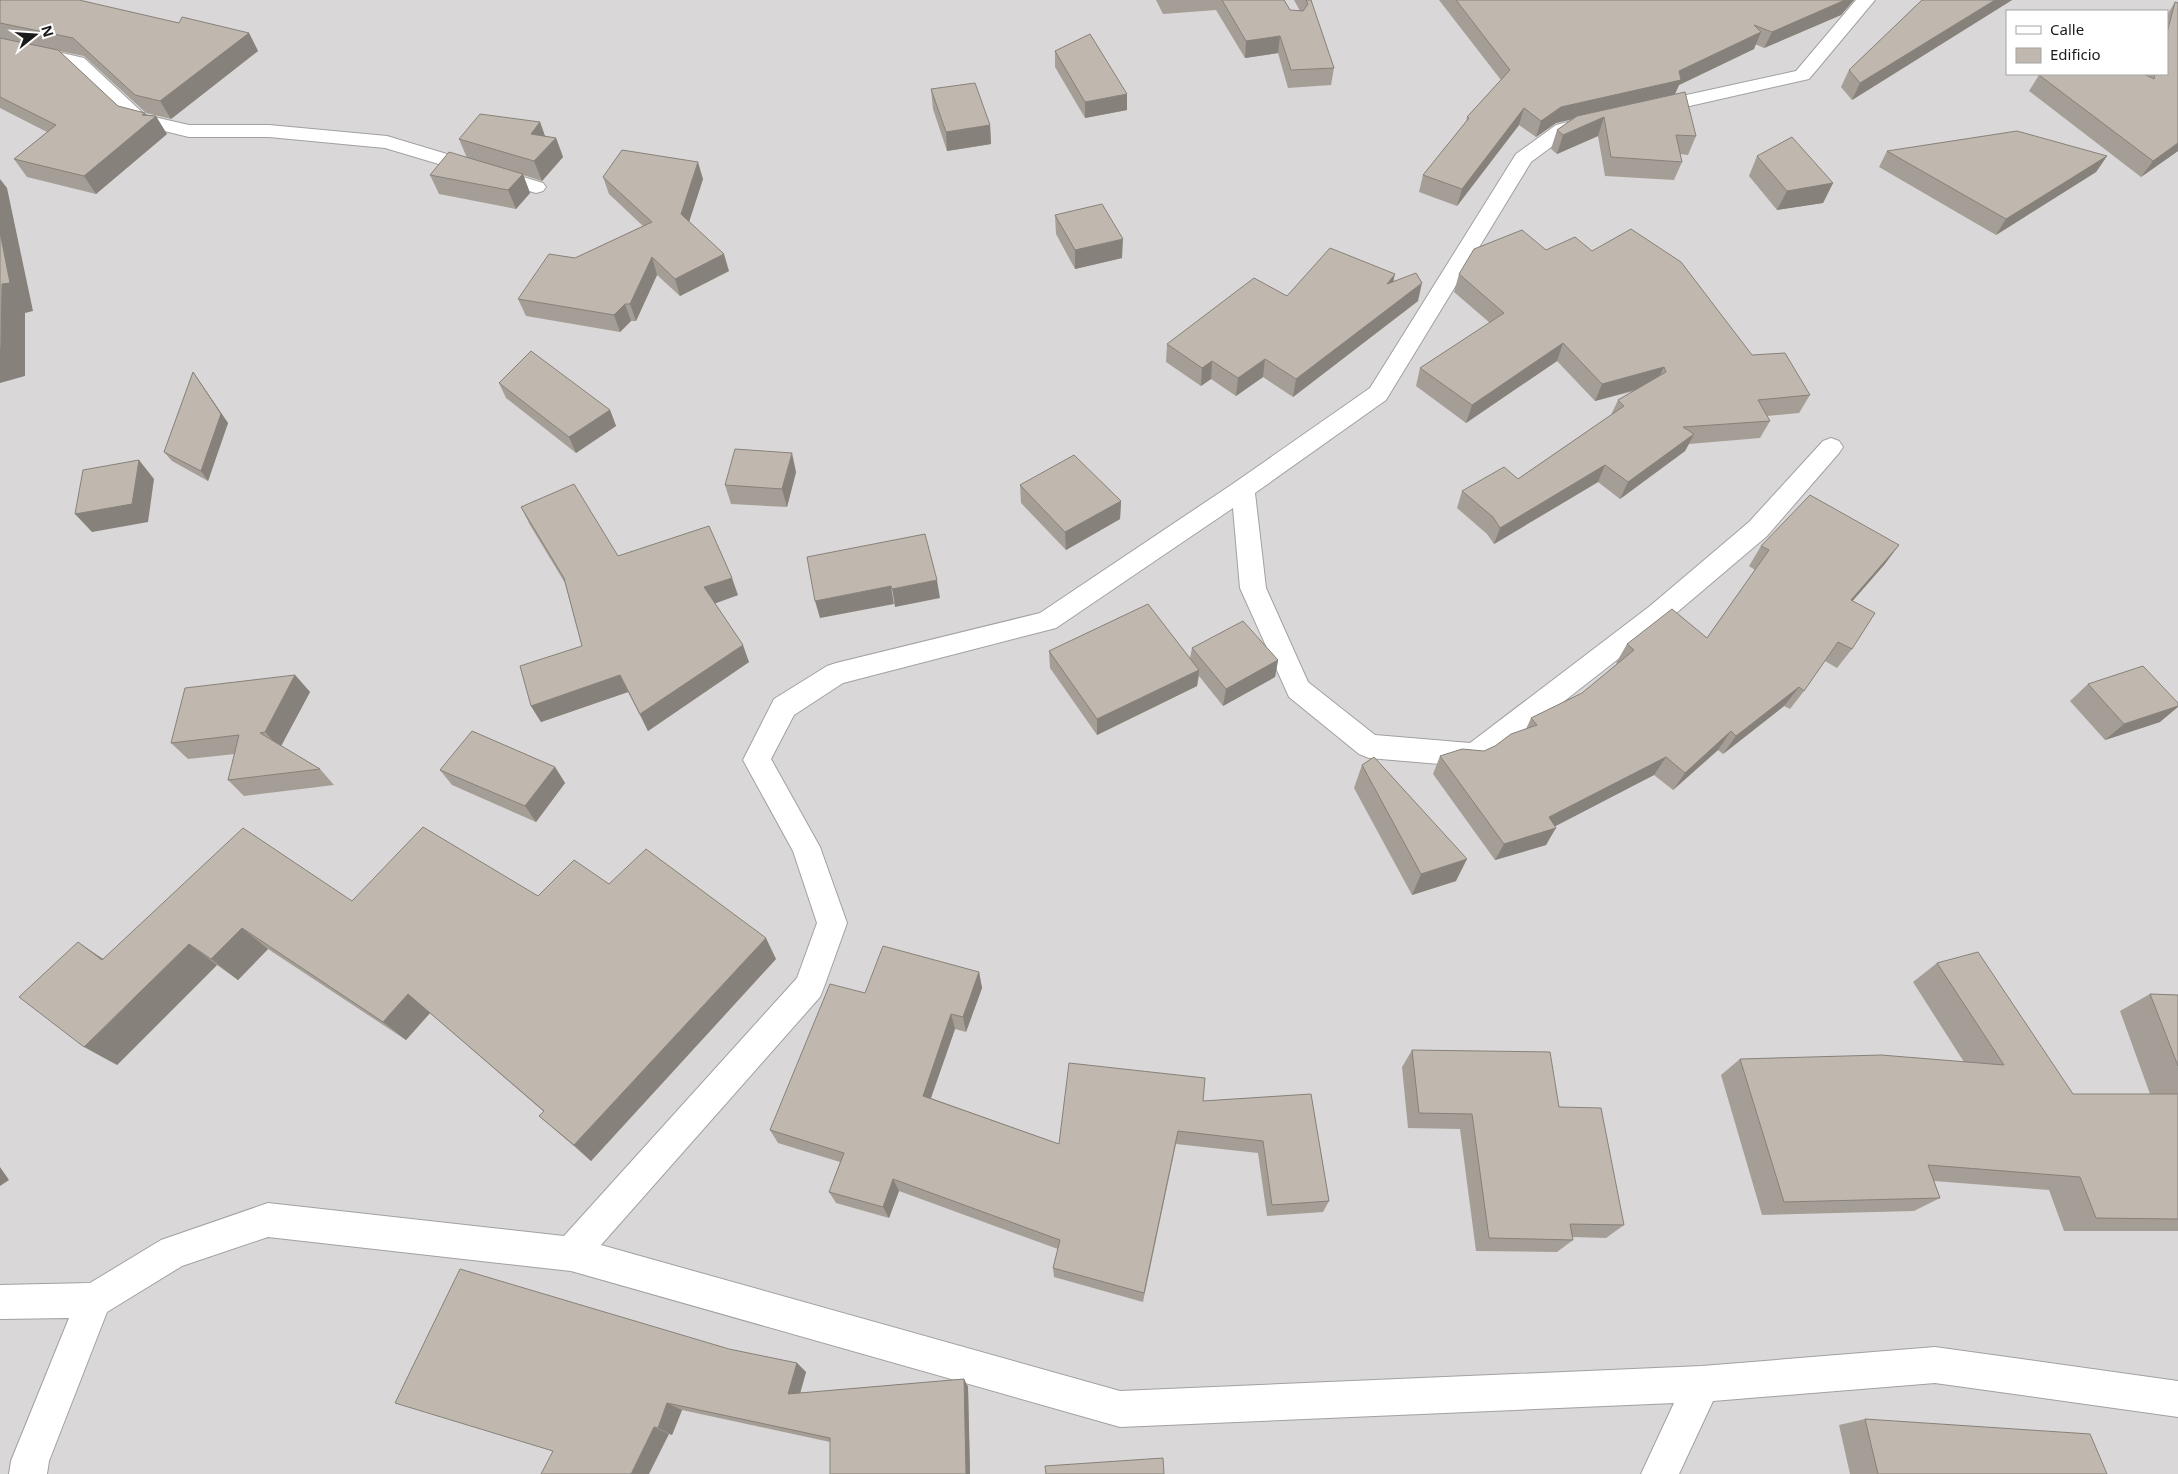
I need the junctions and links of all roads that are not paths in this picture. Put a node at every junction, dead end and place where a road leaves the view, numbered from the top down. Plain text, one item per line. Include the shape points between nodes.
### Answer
1 (1866, 0) edge
2 (0, 45) edge
3 (536, 187) dead end
4 (1831, 447) dead end
5 (1243, 489) junction
6 (571, 1254) junction
7 (94, 1300) junction
8 (0, 1302) edge
9 (1702, 1384) junction
10 (2178, 1399) edge
11 (28, 1474) edge
12 (1660, 1474) edge

1 - 5 street via 1802,75 1563,129 1523,158 1378,394
2 - 3 street via 77,62 138,119 189,131 269,131 387,142
4 - 5 street via 1758,528 1659,613 1475,755 1369,746 1298,689 1253,588
5 - 6 street via 1047,621 836,674 784,707 757,760 806,847 832,923 809,987
6 - 7 street via 268,1220 173,1252
6 - 9 street via 1120,1409
7 - 8 street
7 - 11 street via 30,1460
9 - 10 street via 1935,1364
9 - 12 street

